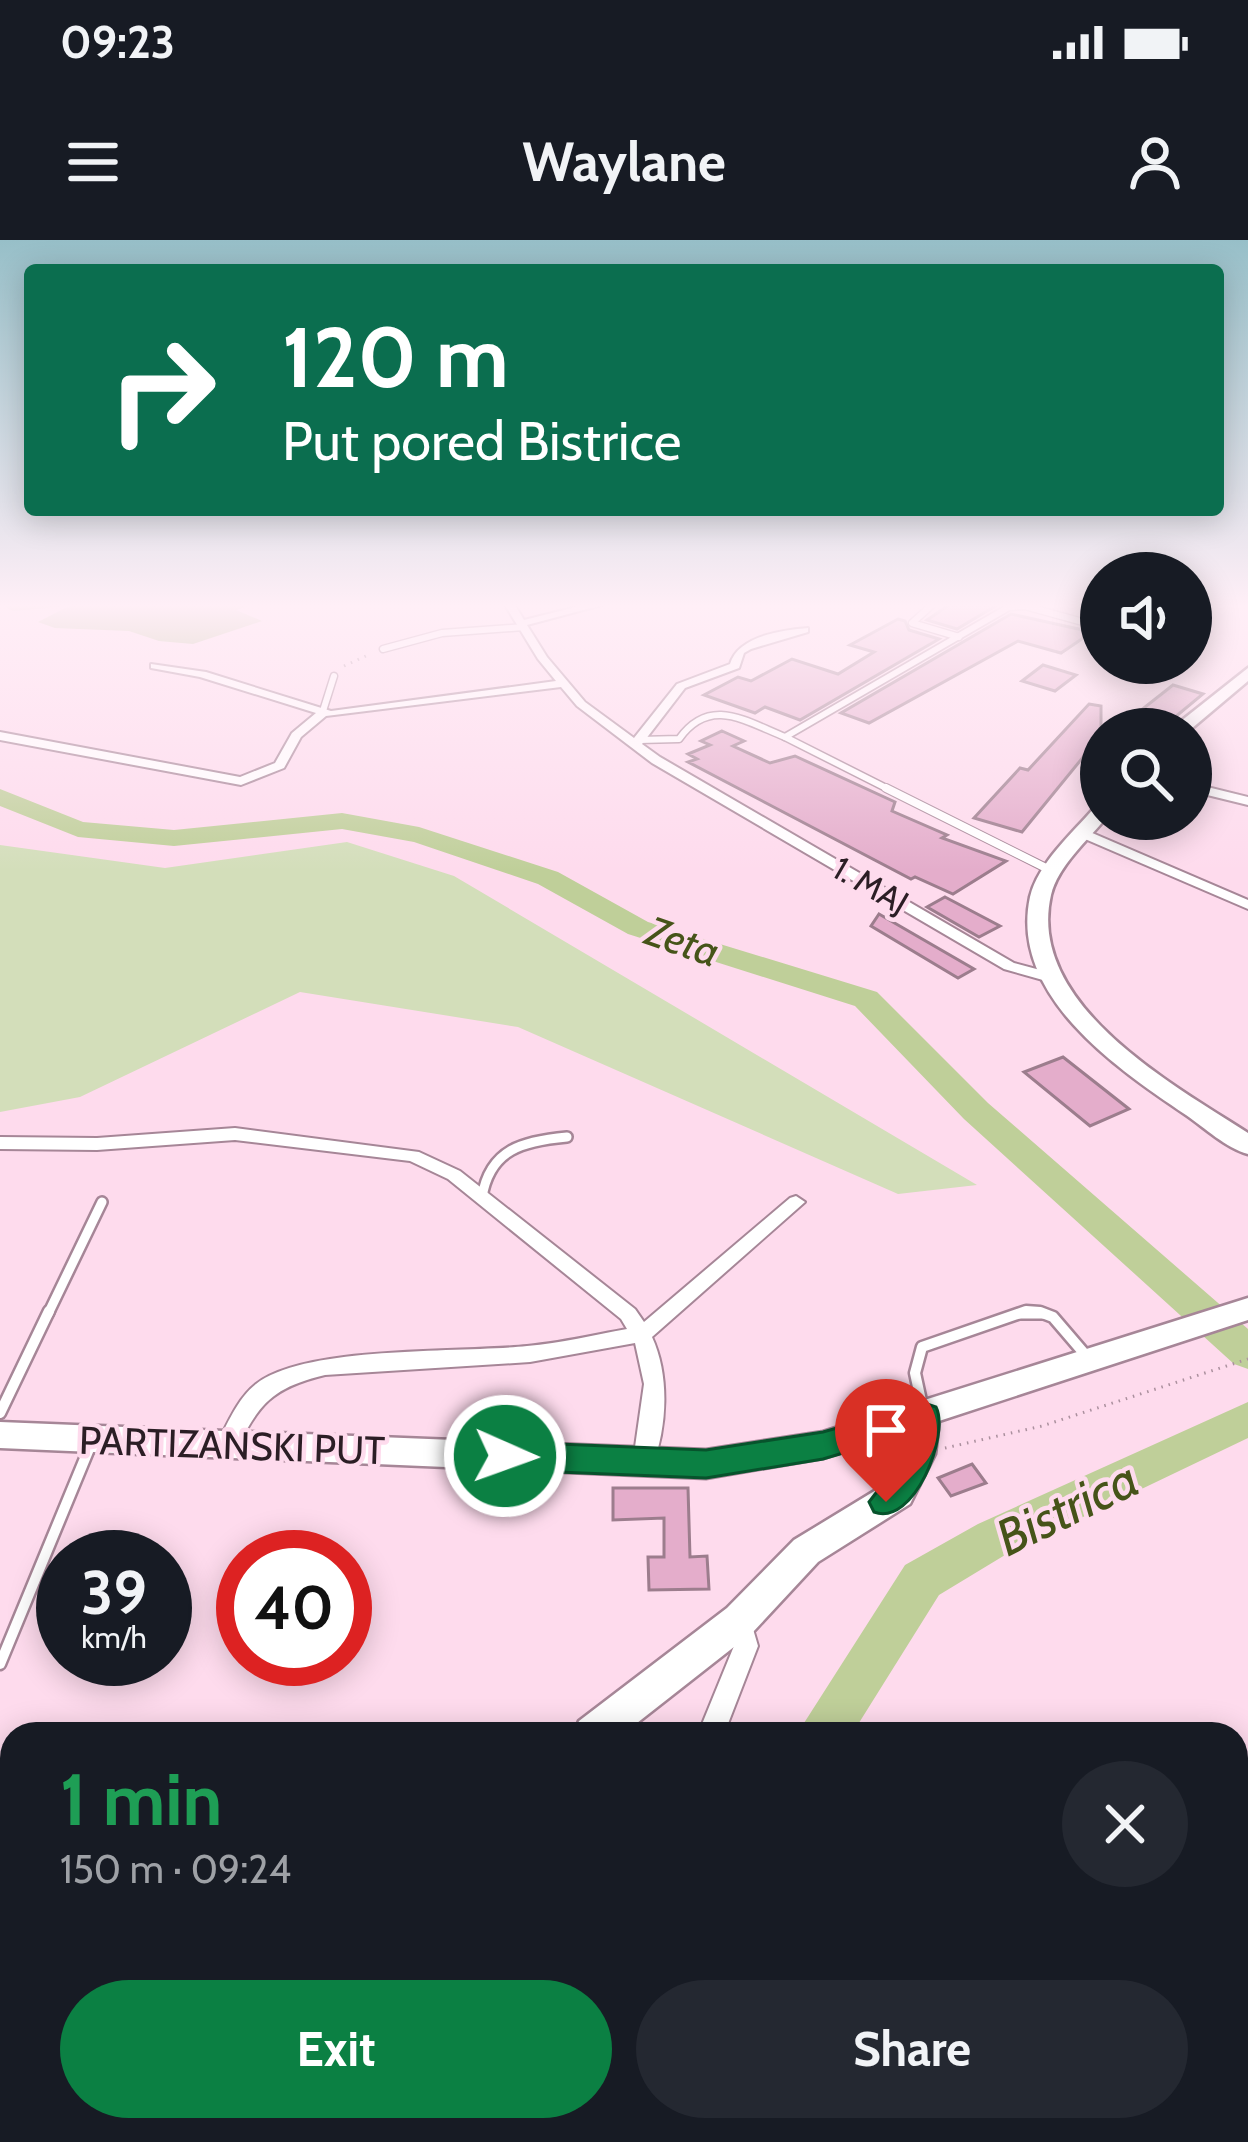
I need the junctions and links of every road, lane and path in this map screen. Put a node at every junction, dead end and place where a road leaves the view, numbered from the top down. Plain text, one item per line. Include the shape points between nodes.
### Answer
1 (261, 694) edge
2 (328, 694) edge
3 (497, 694) edge
4 (573, 694) edge
5 (675, 694) edge
6 (860, 694) edge
7 (322, 714) junction
8 (0, 736) edge
9 (785, 737) junction
10 (638, 742) junction
11 (1212, 792) edge
12 (1248, 801) edge
13 (1080, 837) edge
14 (1101, 840) edge
15 (1052, 872) junction
16 (1244, 897) edge
17 (1050, 977) junction
18 (567, 1137) dead end
19 (0, 1143) edge
20 (1248, 1145) edge
21 (482, 1198) junction
22 (102, 1202) dead end
23 (796, 1202) dead end
24 (1248, 1309) edge
25 (644, 1334) junction
26 (1089, 1359) junction
27 (1248, 1359) edge
28 (0, 1413) edge
29 (924, 1416) junction
30 (0, 1435) edge
31 (94, 1439) junction
32 (227, 1445) junction
33 (919, 1454) junction
34 (644, 1461) junction
35 (740, 1620) junction
36 (0, 1664) edge
37 (608, 1722) edge
38 (716, 1722) edge

1 - 7 street
2 - 7 lane
3 - 7 street
4 - 10 street, 1. MAJ
5 - 10 street
6 - 9 lane
7 - 8 street via 296,735 280,765 242,781
9 - 10 lane via 703,715 679,739
9 - 15 lane
10 - 17 street, 1. MAJ via 1009,966
11 - 12 street
13 - 15 street
14 - 16 street
15 - 17 street via 1036,917
17 - 20 street via 1099,1039
18 - 21 lane via 524,1142 490,1162
19 - 21 street via 235,1134 299,1141 413,1156
21 - 25 street
22 - 28 lane
23 - 25 street
24 - 26 street, PARTIZANSKI PUT
25 - 32 street via 530,1354 287,1376 254,1400
25 - 34 street via 656,1376
26 - 29 street, PARTIZANSKI PUT
26 - 29 lane via 1053,1317 1026,1311 922,1347 915,1373
27 - 33 path via 1042,1426
29 - 33 street
29 - 34 street, PARTIZANSKI PUT via 730,1461
30 - 31 street, PARTIZANSKI PUT
31 - 32 street, PARTIZANSKI PUT
31 - 36 lane
32 - 34 street, PARTIZANSKI PUT
33 - 35 street via 898,1494 806,1551
35 - 37 street
35 - 38 street via 746,1646

